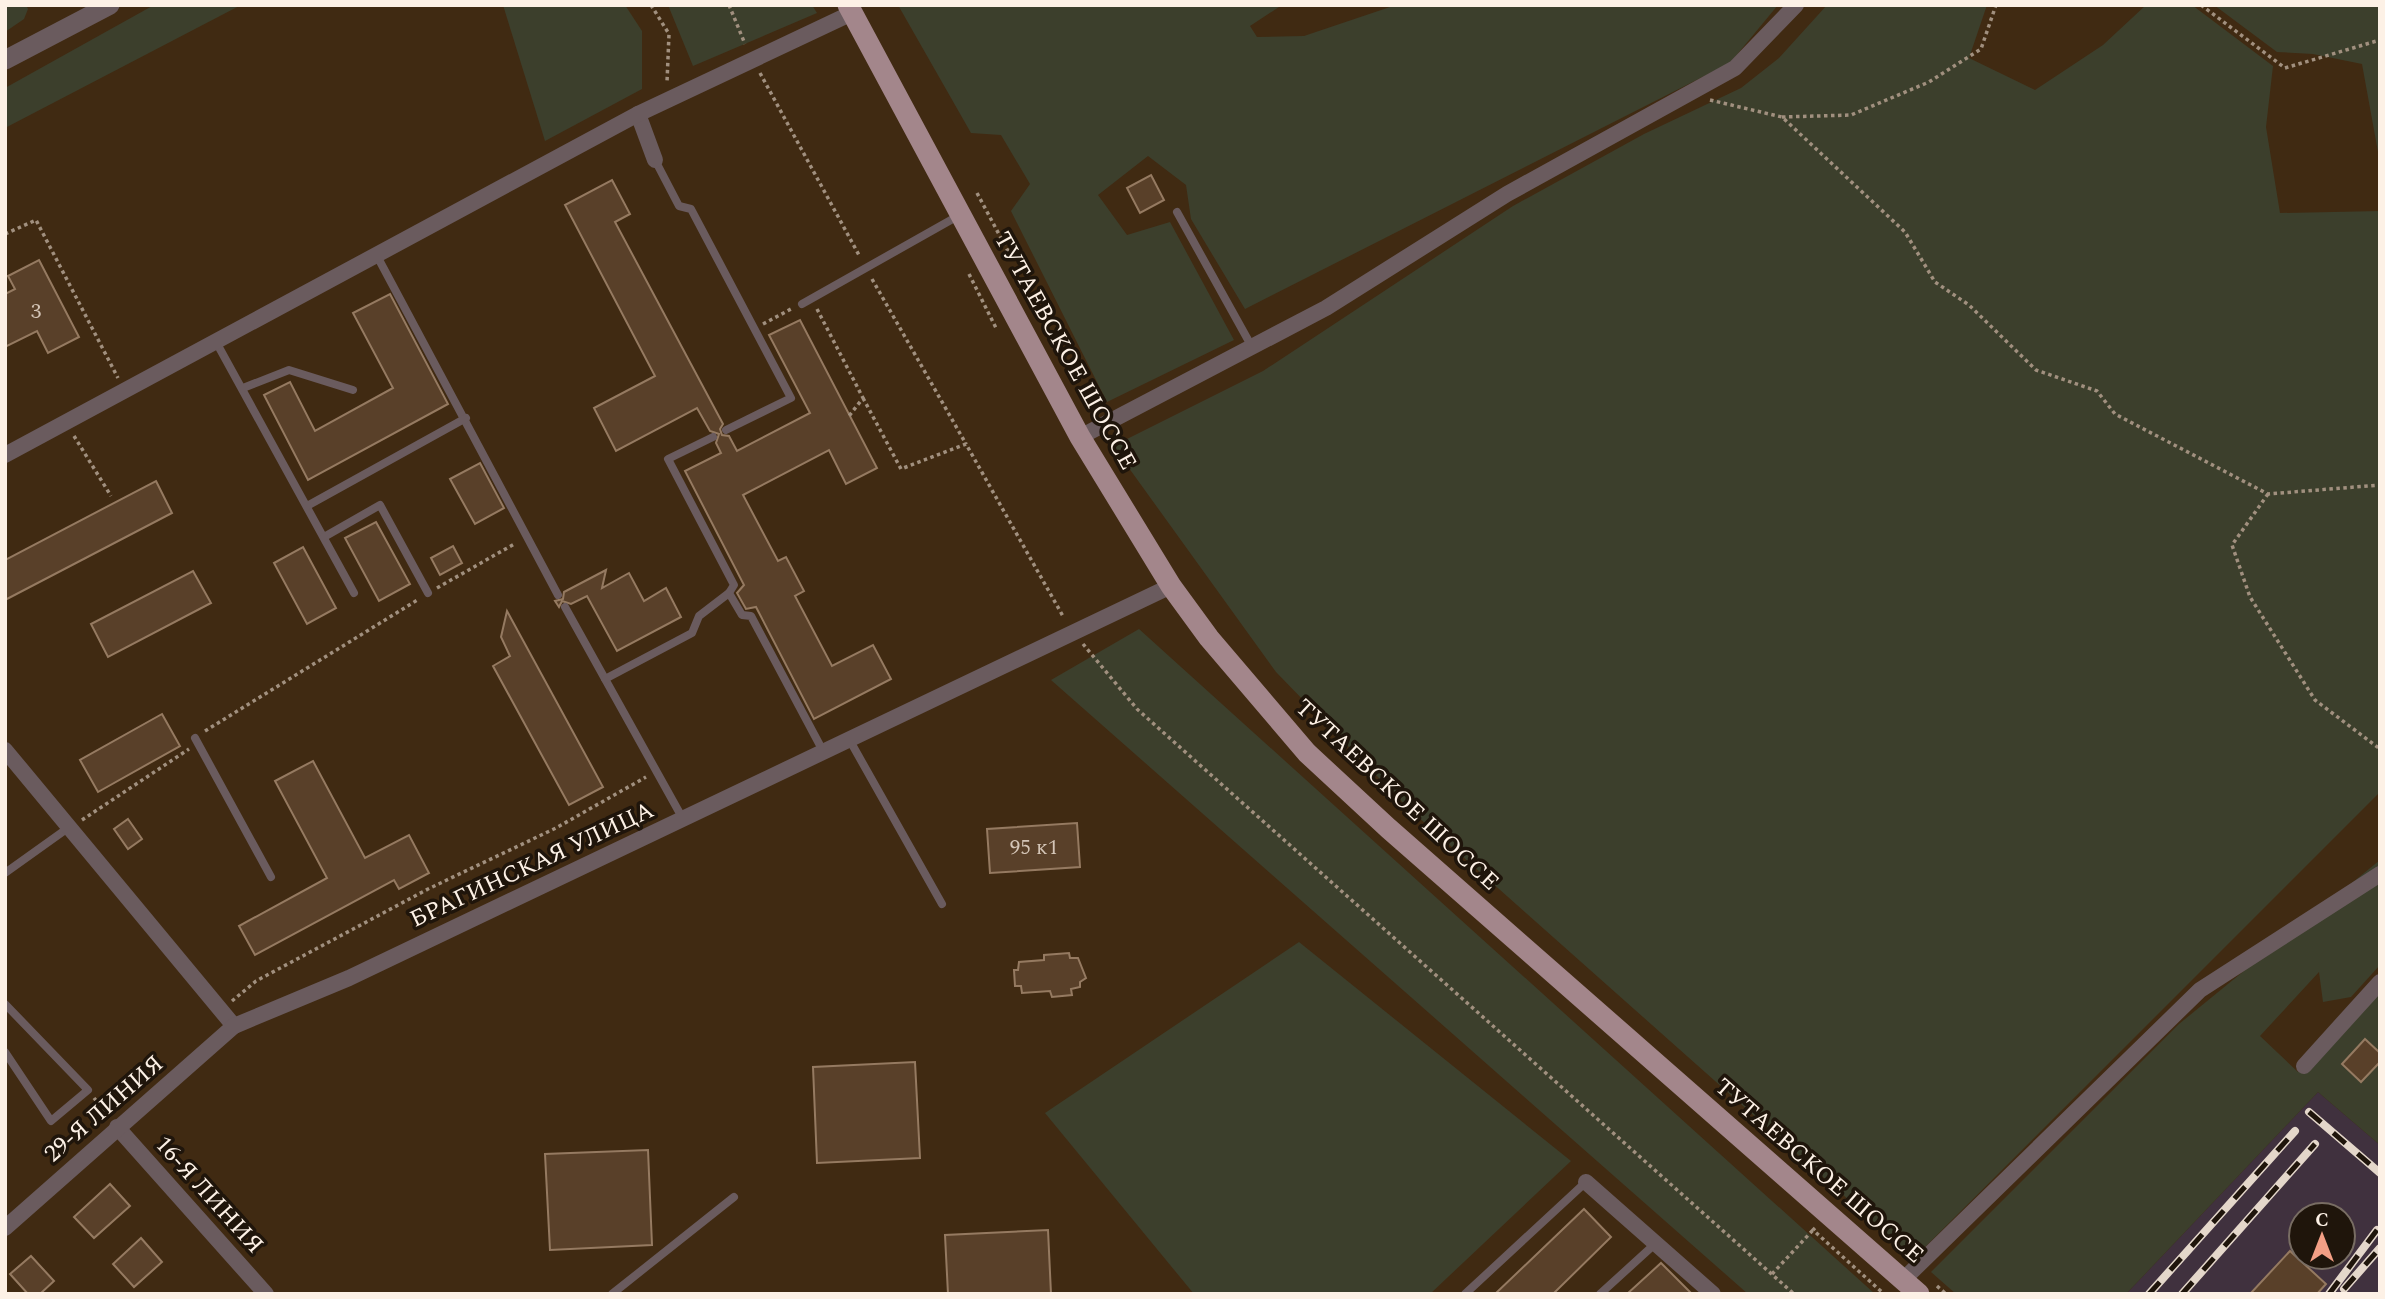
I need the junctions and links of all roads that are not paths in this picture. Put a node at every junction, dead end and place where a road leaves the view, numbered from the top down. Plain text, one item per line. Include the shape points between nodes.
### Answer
1 (110, 5) edge
2 (1796, 5) edge
3 (850, 9) edge
4 (5, 60) edge
5 (638, 114) junction
6 (655, 160) joint
7 (1177, 212) dead end
8 (961, 214) junction
9 (376, 254) junction
10 (802, 304) road end
11 (215, 340) junction
12 (1253, 347) junction
13 (243, 388) junction
14 (353, 390) dead end
15 (466, 418) junction
16 (726, 430) dead end
17 (713, 437) dead end
18 (1080, 437) junction
19 (5, 454) edge
20 (307, 506) junction
21 (324, 537) junction
22 (1171, 586) junction
23 (354, 593) dead end
24 (428, 593) road end
25 (730, 593) junction
26 (558, 595) dead end
27 (565, 607) dead end
28 (605, 679) junction
29 (195, 738) road end
30 (849, 738) junction
31 (5, 750) edge
32 (823, 751) junction
33 (683, 819) junction
34 (68, 828) junction
35 (5, 873) edge
36 (2380, 874) edge
37 (271, 877) dead end
38 (943, 904) dead end
39 (2380, 982) edge
40 (13, 996) dead end
41 (5, 1004) edge
42 (234, 1026) junction
43 (5, 1052) edge
44 (2304, 1066) dead end
45 (117, 1127) junction
46 (1586, 1182) joint
47 (734, 1197) dead end
48 (5, 1228) edge
49 (1656, 1243) junction
50 (1911, 1287) edge
51 (267, 1294) edge
52 (612, 1294) edge
53 (1465, 1294) edge
54 (1600, 1294) edge
55 (1713, 1294) edge

1 - 4 street
2 - 12 street via 1735,68 1507,194 1326,308
3 - 5 street
3 - 8 main road, ТУТАЕВСКОЕ ШОССЕ
5 - 6 street
5 - 9 street
6 - 16 lane via 679,206 691,209 791,398
7 - 12 lane
8 - 10 lane
8 - 18 main road, ТУТАЕВСКОЕ ШОССЕ
9 - 11 street
9 - 15 lane
11 - 13 lane
11 - 19 street
12 - 18 street
13 - 14 lane via 289,370
13 - 20 lane
15 - 20 lane
15 - 26 lane
17 - 25 lane via 668,459 734,585
18 - 22 main road, ТУТАЕВСКОЕ ШОССЕ
20 - 21 lane
21 - 23 lane
21 - 24 lane via 380,505
22 - 30 street, БРАГИНСКАЯ УЛИЦА
22 - 50 main road, ТУТАЕВСКОЕ ШОССЕ via 1307,753
25 - 28 lane via 699,616 692,633
25 - 32 lane via 742,615 751,616
27 - 28 lane
28 - 33 lane
29 - 37 lane
30 - 32 street, БРАГИНСКАЯ УЛИЦА
30 - 38 lane
31 - 34 street
32 - 33 street, БРАГИНСКАЯ УЛИЦА
33 - 42 street, БРАГИНСКАЯ УЛИЦА via 349,978
34 - 35 lane
34 - 42 street
36 - 50 street via 2200,990
39 - 44 street
40 - 41 lane
41 - 43 lane via 88,1090 51,1121
42 - 45 street, 29-Я ЛИНИЯ
45 - 48 street, 29-Я ЛИНИЯ
45 - 51 street, 16-Я ЛИНИЯ
46 - 49 street
46 - 53 lane
47 - 52 lane
49 - 54 lane
49 - 55 street

